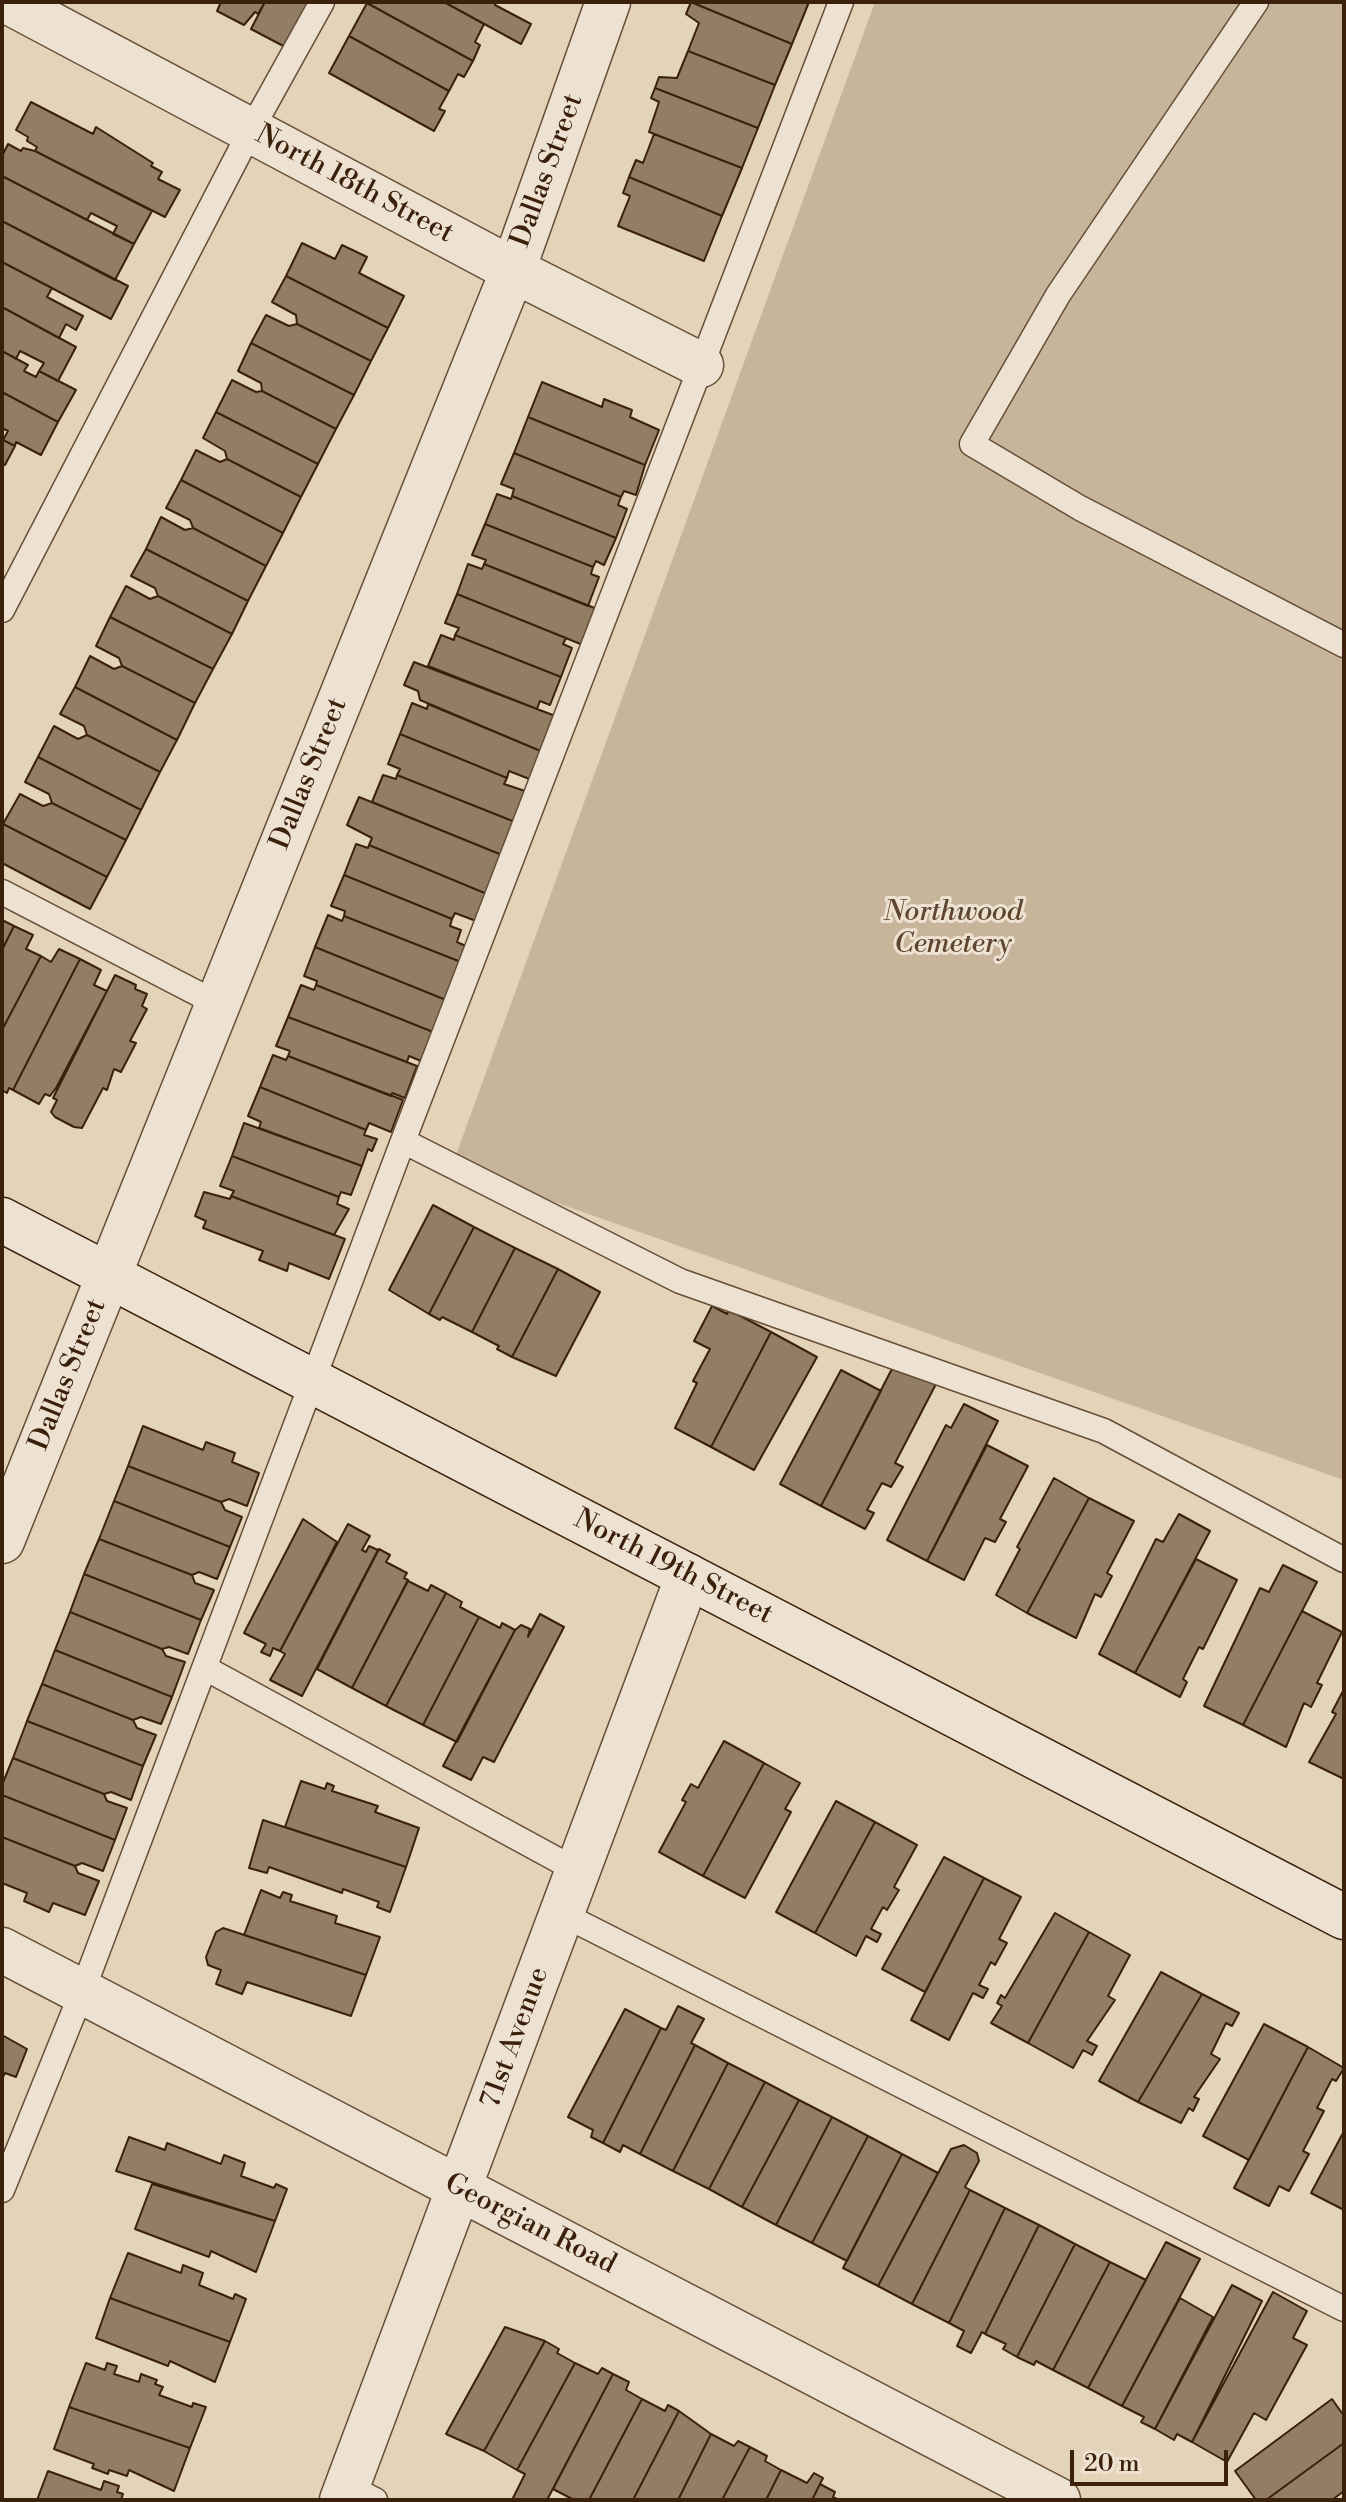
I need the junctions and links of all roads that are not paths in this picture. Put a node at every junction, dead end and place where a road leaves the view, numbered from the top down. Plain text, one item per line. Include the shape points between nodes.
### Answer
1 (9, 2) edge
2 (322, 2) edge
3 (608, 2) edge
4 (841, 2) edge
5 (1256, 2) edge
6 (251, 130) junction
7 (513, 270) junction
8 (701, 365) junction
9 (2, 610) edge
10 (1344, 645) edge
11 (2, 892) edge
12 (218, 1004) junction
13 (403, 1141) junction
14 (2, 1220) edge
15 (109, 1275) junction
16 (314, 1382) junction
17 (2, 1541) edge
18 (1344, 1560) edge
19 (688, 1576) junction
20 (205, 1668) junction
21 (578, 1871) junction
22 (562, 1914) junction
23 (1344, 1917) edge
24 (2, 1950) edge
25 (82, 1992) junction
26 (460, 2188) junction
27 (2, 2190) edge
28 (1344, 2309) edge
29 (355, 2495) edge
30 (1058, 2500) edge

1 - 6 street, North 18th Street
2 - 6 lane
3 - 7 street, Dallas Street
4 - 8 lane
5 - 10 lane via 1058,295 972,444 1080,508
6 - 7 street, North 18th Street
6 - 9 lane
7 - 8 street, North 18th Street
7 - 12 street, Dallas Street
8 - 13 lane
11 - 12 lane
12 - 15 street, Dallas Street
13 - 16 lane
13 - 18 lane via 680,1281 1104,1431
14 - 15 street, North 19th Street
15 - 16 street, North 19th Street
15 - 17 street, Dallas Street
16 - 19 street, North 19th Street
16 - 20 lane
19 - 21 street, 71st Avenue
19 - 23 street, North 19th Street
20 - 21 lane
20 - 25 lane
21 - 22 street, 71st Avenue
22 - 26 street, 71st Avenue
22 - 28 lane
24 - 25 street, Georgian Road
25 - 26 street, Georgian Road
25 - 27 lane
26 - 29 street, 71st Avenue
26 - 30 street, Georgian Road

